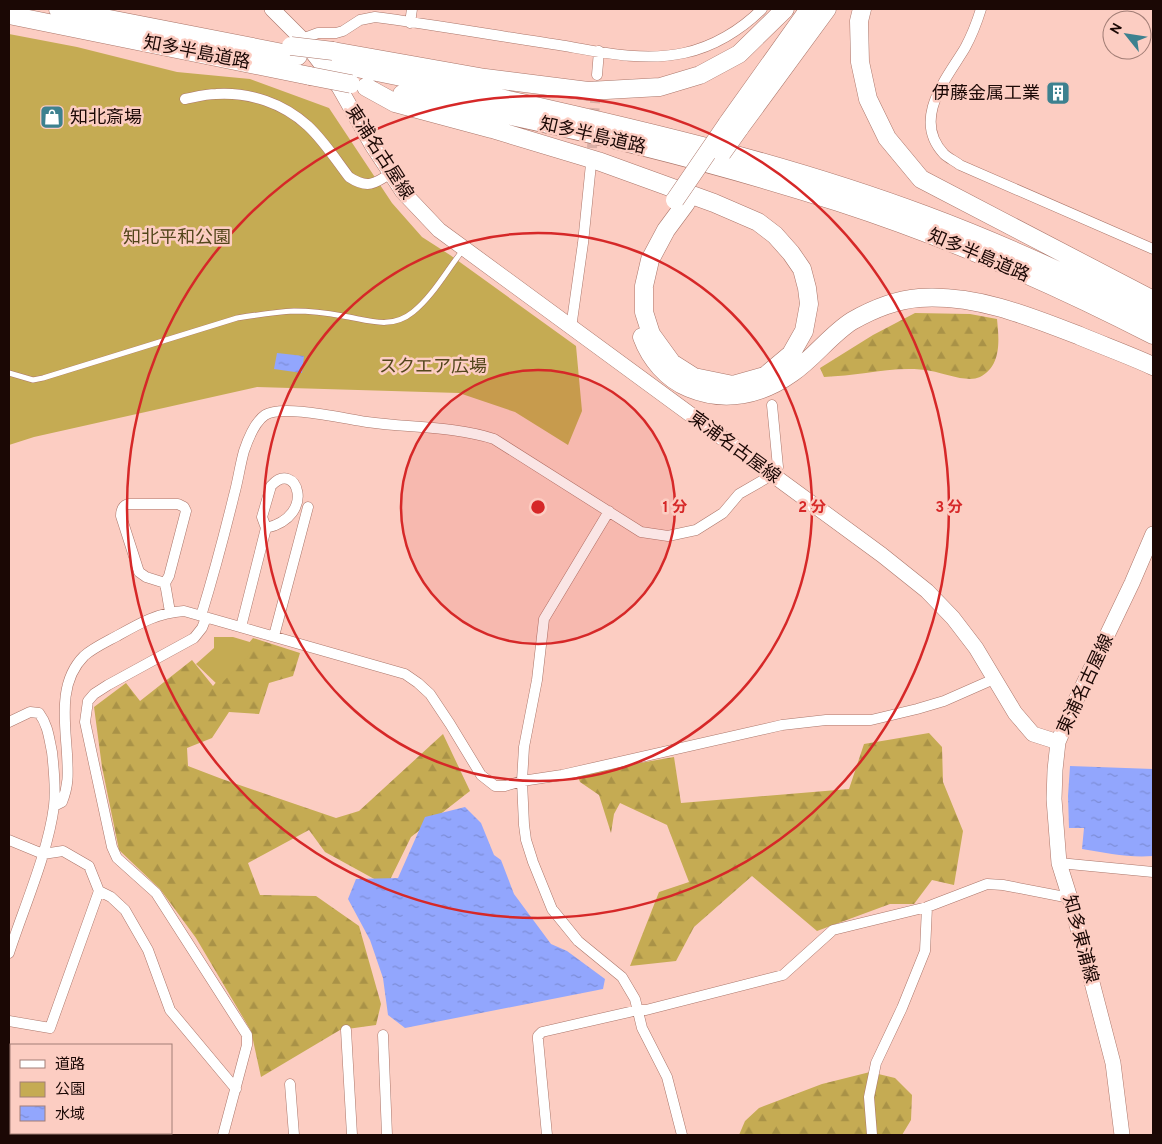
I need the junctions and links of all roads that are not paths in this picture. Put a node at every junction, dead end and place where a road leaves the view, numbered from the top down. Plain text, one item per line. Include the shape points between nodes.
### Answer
1 (58, 9) edge
2 (272, 9) edge
3 (412, 9) edge
4 (762, 9) edge
5 (785, 9) edge
6 (809, 9) edge
7 (827, 9) edge
8 (862, 9) edge
9 (981, 9) edge
10 (9, 15) edge
11 (410, 23) junction
12 (297, 47) junction
13 (599, 52) junction
14 (334, 58) junction
15 (597, 75) tunnel mouth
16 (359, 86) junction
17 (185, 99) dead end
18 (733, 127) junction
19 (591, 164) tunnel mouth
20 (391, 174) junction
21 (681, 202) junction
22 (1153, 249) edge
23 (464, 250) junction
24 (1153, 300) edge
25 (1153, 317) edge
26 (571, 328) junction
27 (1153, 335) edge
28 (1150, 364) edge
29 (9, 373) edge
30 (772, 405) dead end
31 (772, 475) junction
32 (308, 507) dead end
33 (609, 511) junction
34 (266, 528) junction
35 (1153, 534) edge
36 (164, 583) junction
37 (170, 612) junction
38 (203, 617) junction
39 (241, 627) junction
40 (274, 636) junction
41 (994, 679) junction
42 (9, 722) edge
43 (1058, 742) junction
44 (522, 782) junction
45 (54, 806) junction
46 (9, 840) edge
47 (43, 854) junction
48 (1059, 863) junction
49 (1153, 872) edge
50 (99, 891) junction
51 (1070, 898) junction
52 (927, 907) junction
53 (9, 952) edge
54 (638, 1010) junction
55 (9, 1021) edge
56 (346, 1030) dead end
57 (383, 1035) dead end
58 (290, 1084) dead end
59 (236, 1089) junction
60 (223, 1135) edge
61 (294, 1135) edge
62 (352, 1135) edge
63 (387, 1135) edge
64 (547, 1135) edge
65 (682, 1135) edge
66 (872, 1135) edge
67 (1122, 1135) edge

1 - 12 highway, 知多半島道路 via 216,40
2 - 12 main road, 東浦名古屋線
3 - 11 street
4 - 13 street via 716,42 683,53 646,57
5 - 14 highway via 739,54 700,75 660,87 588,91
6 - 18 highway
7 - 18 highway
8 - 24 highway via 859,21 860,62 868,100 887,138 921,179
9 - 22 street via 966,46 933,103 931,128 938,146 960,165
10 - 16 highway, 知多半島道路, bridge
11 - 12 street via 368,17 343,31 318,33
11 - 13 street
12 - 14 highway, 知多半島道路
12 - 20 main road, 東浦名古屋線 via 339,87
13 - 15 street
14 - 25 highway, 知多半島道路 via 399,76 689,142 780,167 925,215 1016,252
16 - 21 highway via 395,103 598,161 758,222 791,253 802,270 809,304 804,331 791,354 765,376 733,386 694,377 672,363 651,334 644,312 644,286 650,260
16 - 27 highway, 知多半島道路 via 621,141 839,202 1008,267
17 - 20 street via 216,94 263,99 278,105 308,126 357,183 375,183
18 - 21 highway, bridge
19 - 26 street
20 - 23 main road, 東浦名古屋線 via 403,192 439,230
21 - 28 highway via 651,236 643,253 634,290 634,306 644,344 656,364 677,383 702,394 739,396 761,391 792,373 851,322 882,306 918,298 952,298 1021,312
23 - 26 main road, 東浦名古屋線
23 - 29 lane via 426,299 402,319 374,323 325,313 264,314 237,318 43,378 33,380
26 - 31 main road, 東浦名古屋線
30 - 31 street via 778,467
31 - 33 street via 739,494 723,512 696,530 668,536 641,532
31 - 41 main road, 東浦名古屋線 via 927,591 970,641
32 - 40 street
33 - 38 street via 494,439 465,432 280,410 265,415 255,426 244,452
33 - 44 street via 544,619 537,680 524,747
34 - 34 street via 262,517 271,486 284,479 291,480 299,492 292,515 277,526
34 - 39 street
35 - 43 main road, 東浦名古屋線
36 - 36 street via 169,576 186,511 184,507 178,504 124,505 121,516 139,572 146,578
36 - 37 street
37 - 38 street
37 - 45 street via 150,618 93,650 84,656 72,674 66,685 64,711 67,789 62,802
38 - 39 street
38 - 59 street via 202,628 194,638 94,694 88,701 85,722 117,858 156,893 247,1035 248,1045
39 - 40 street
40 - 44 street via 405,674 430,694 480,775 495,786
41 - 43 main road, 東浦名古屋線 via 1015,713 1033,734
41 - 44 street via 944,701 870,720 782,725
42 - 45 street via 30,712 39,713 46,722 54,767
43 - 48 main road, 知多東浦線 via 1054,799
44 - 54 street via 526,840 552,909 578,941 622,977
45 - 47 street
46 - 47 street
47 - 50 street via 62,851 88,866
47 - 53 street
48 - 49 street
48 - 51 main road, 知多東浦線
50 - 55 street via 50,1028
50 - 59 street via 111,896 125,910 148,950 170,1010
51 - 52 street via 987,884
51 - 67 main road, 知多東浦線 via 1114,1063
52 - 54 street via 833,930 784,975
52 - 66 street via 925,951 876,1063 869,1097
54 - 64 street via 542,1032 538,1036
54 - 65 street via 642,1028 667,1077
56 - 62 street
57 - 63 street
58 - 61 street
59 - 60 street

